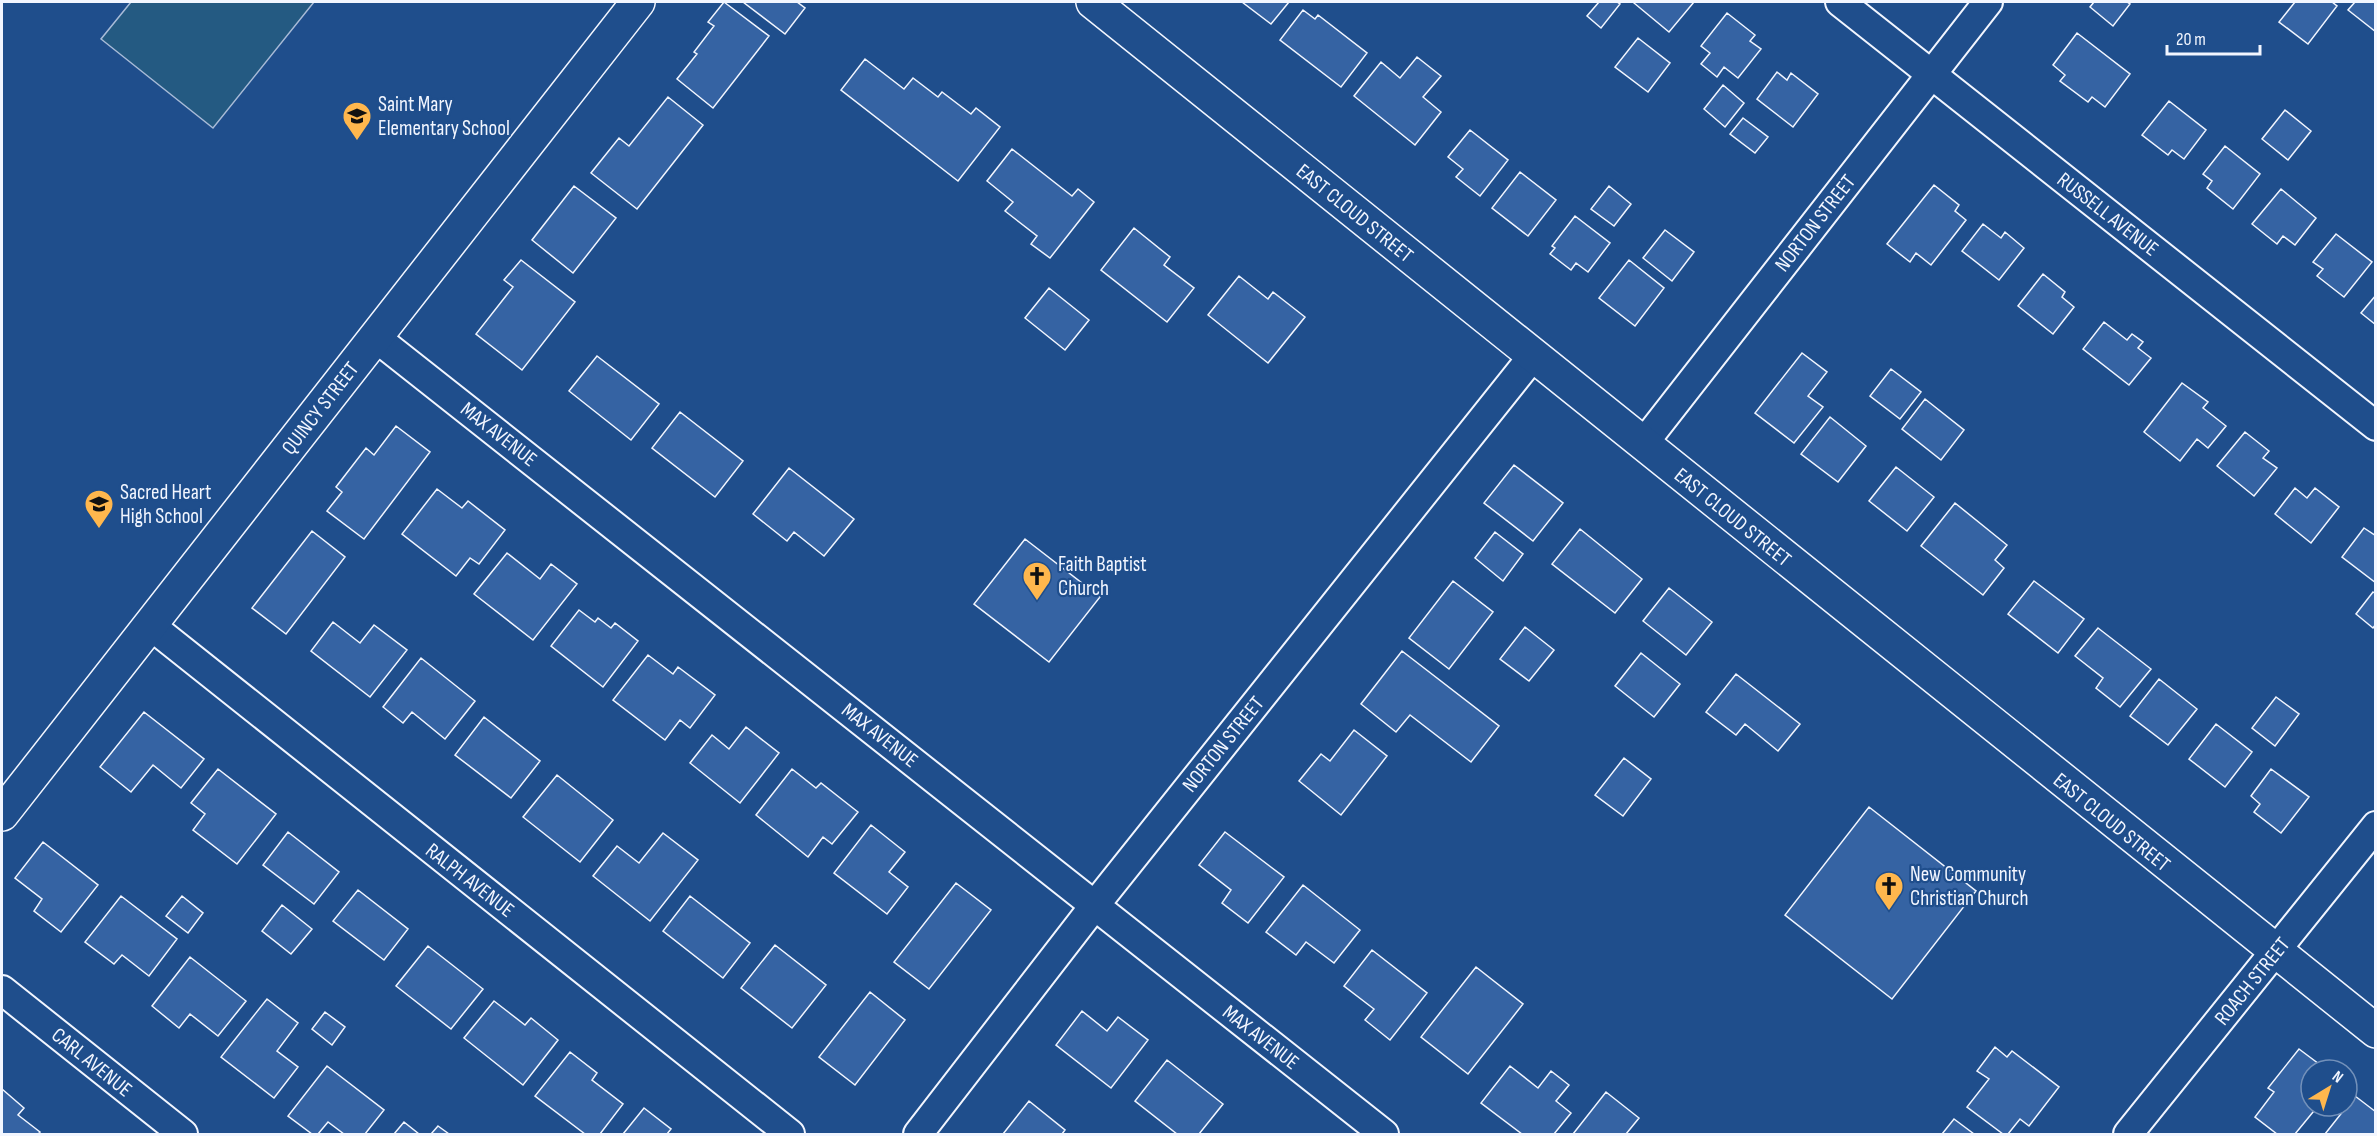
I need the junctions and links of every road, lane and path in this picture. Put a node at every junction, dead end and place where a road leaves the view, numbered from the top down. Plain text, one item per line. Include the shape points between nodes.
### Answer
1 (638, 2) edge
2 (1092, 2) edge
3 (1840, 2) edge
4 (1988, 2) edge
5 (1931, 74) junction
6 (375, 337) junction
7 (1533, 356) junction
8 (2376, 426) edge
9 (1643, 444) junction
10 (150, 625) junction
11 (2, 814) edge
12 (2376, 826) edge
13 (1095, 905) junction
14 (2275, 953) junction
15 (2, 990) edge
16 (2376, 1031) edge
17 (183, 1134) edge
18 (790, 1134) edge
19 (918, 1134) edge
20 (1384, 1134) edge
21 (2128, 1134) edge

1 - 6 main road, QUINCY STREET
2 - 7 main road, EAST CLOUD STREET
3 - 5 street, RUSSELL AVENUE
4 - 5 street, NORTON STREET
5 - 8 street, RUSSELL AVENUE
5 - 9 street, NORTON STREET
6 - 10 main road, QUINCY STREET
6 - 13 street, MAX AVENUE
7 - 9 main road, EAST CLOUD STREET
7 - 13 street, NORTON STREET
9 - 14 main road, EAST CLOUD STREET
10 - 11 main road, QUINCY STREET
10 - 18 street, RALPH AVENUE
12 - 14 street, ROACH STREET
13 - 19 street, NORTON STREET
13 - 20 street, MAX AVENUE
14 - 16 main road, EAST CLOUD STREET
14 - 21 street, ROACH STREET
15 - 17 street, CARL AVENUE

